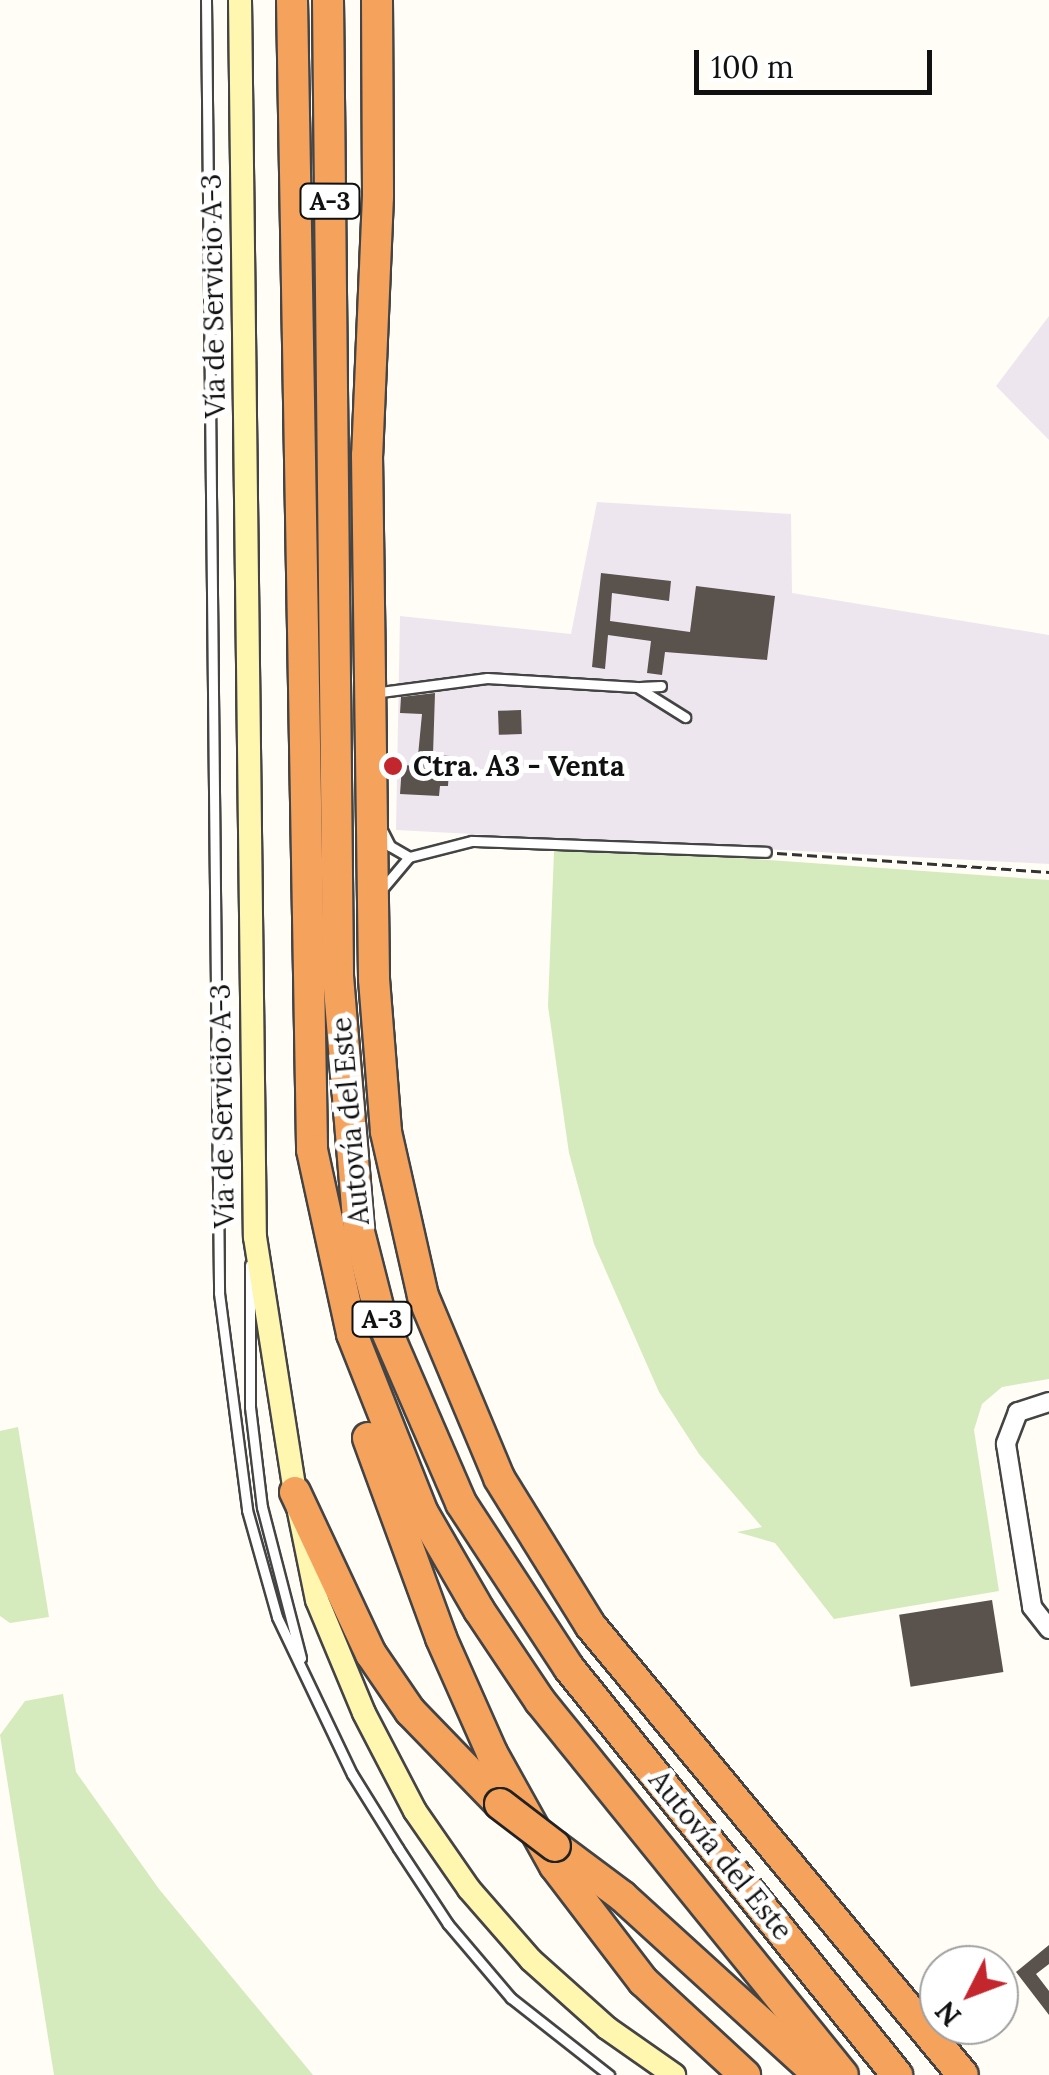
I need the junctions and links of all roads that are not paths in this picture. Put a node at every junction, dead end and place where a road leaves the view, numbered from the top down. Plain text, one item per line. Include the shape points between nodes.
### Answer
1 (206, 0) edge
2 (240, 0) edge
3 (292, 0) edge
4 (328, 0) edge
5 (377, 0) edge
6 (661, 686) dead end
7 (638, 687) junction
8 (370, 693) junction
9 (685, 717) dead end
10 (372, 810) junction
11 (766, 852) road end
12 (409, 857) junction
13 (373, 913) junction
14 (313, 1178) junction
15 (254, 1237) junction
16 (1049, 1402) edge
17 (294, 1492) junction
18 (1049, 1629) edge
19 (306, 1676) junction
20 (822, 1903) junction
21 (609, 2075) edge
22 (674, 2075) edge
23 (745, 2075) edge
24 (819, 2075) edge
25 (844, 2075) edge
26 (897, 2075) edge
27 (938, 2075) edge
28 (963, 2075) edge

1 - 19 lane via 219,1293 247,1510 277,1617
2 - 15 main road, Vía de Servicio A-3
3 - 14 highway, Autovía del Este / A-3
4 - 26 highway, Autovía del Este / A-3 via 338,976 358,1232 381,1318 461,1503 569,1668
5 - 8 highway via 378,196 367,455
6 - 7 lane
7 - 8 lane via 487,678
7 - 9 lane
8 - 10 highway
10 - 12 lane via 390,846
10 - 13 highway
11 - 12 lane via 472,841
12 - 13 lane via 384,882
13 - 20 highway via 386,1132 400,1214 458,1392 498,1478 590,1626
14 - 23 highway via 322,1288 354,1398 441,1638 492,1753 555,1866 600,1930
14 - 25 highway, Autovía del Este / A-3 via 352,1334 386,1433 478,1610 540,1701
15 - 17 main road, Vía de Servicio A-3
15 - 19 lane via 247,1311 262,1506
16 - 18 street via 1018,1412 1006,1444 1032,1607
17 - 22 main road, Vía de Servicio A-3 via 318,1600 364,1713 415,1812 468,1889 531,1960
17 - 24 highway, bridge via 372,1654 410,1711 500,1804 622,1896
19 - 21 lane via 352,1774 448,1924 511,1998
20 - 27 highway
20 - 28 highway

